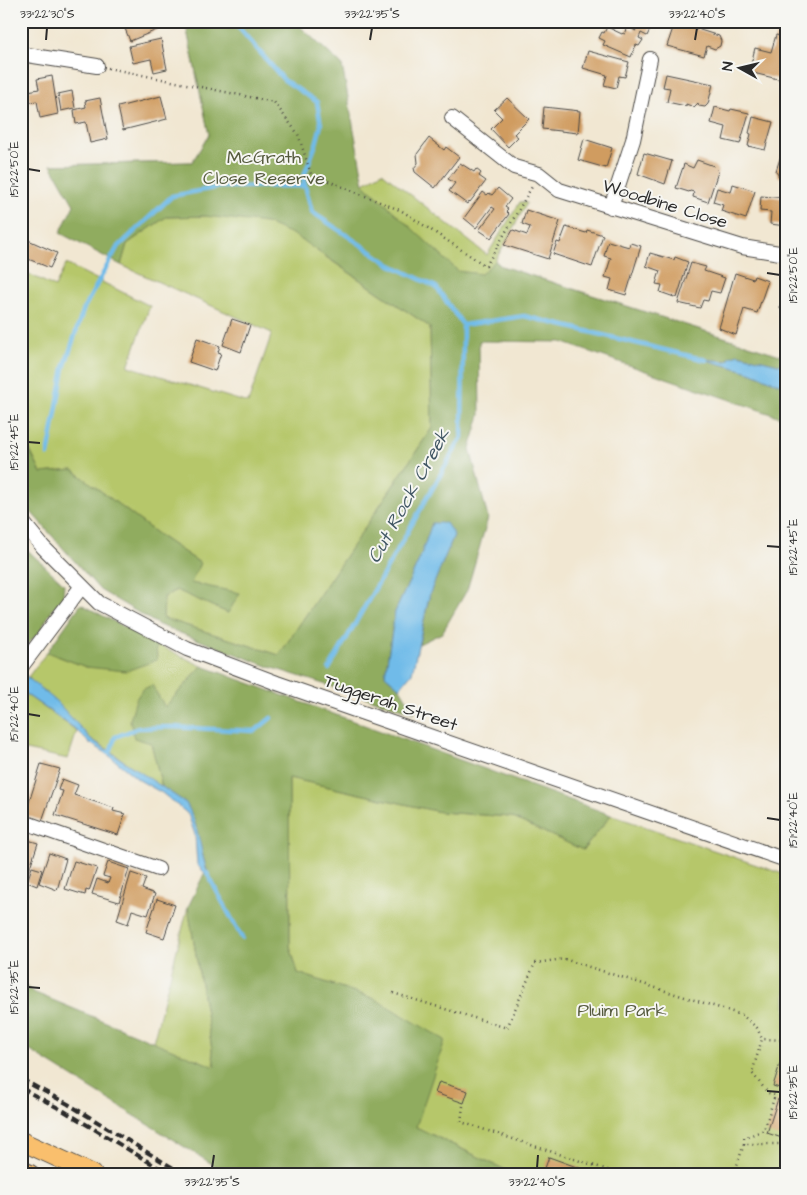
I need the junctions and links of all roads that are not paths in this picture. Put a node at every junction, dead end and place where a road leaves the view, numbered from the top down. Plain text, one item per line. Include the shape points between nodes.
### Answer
1 (21, 54) edge
2 (650, 59) dead end
3 (97, 66) road end
4 (452, 118) dead end
5 (610, 207) junction
6 (786, 254) edge
7 (21, 520) edge
8 (82, 586) junction
9 (22, 666) edge
10 (21, 821) edge
11 (786, 860) edge
12 (158, 869) dead end
13 (21, 1141) edge
14 (21, 1170) edge
15 (30, 1174) edge
16 (93, 1174) edge

1 - 3 street
2 - 5 street via 633,140
4 - 5 street, Woodbine Close via 514,167 539,174 559,190
5 - 6 street, Woodbine Close via 742,247
7 - 8 street, Tuggerah Street
8 - 9 street
8 - 11 street, Tuggerah Street via 99,603 187,649
10 - 12 street
13 - 16 main road
14 - 15 main road

